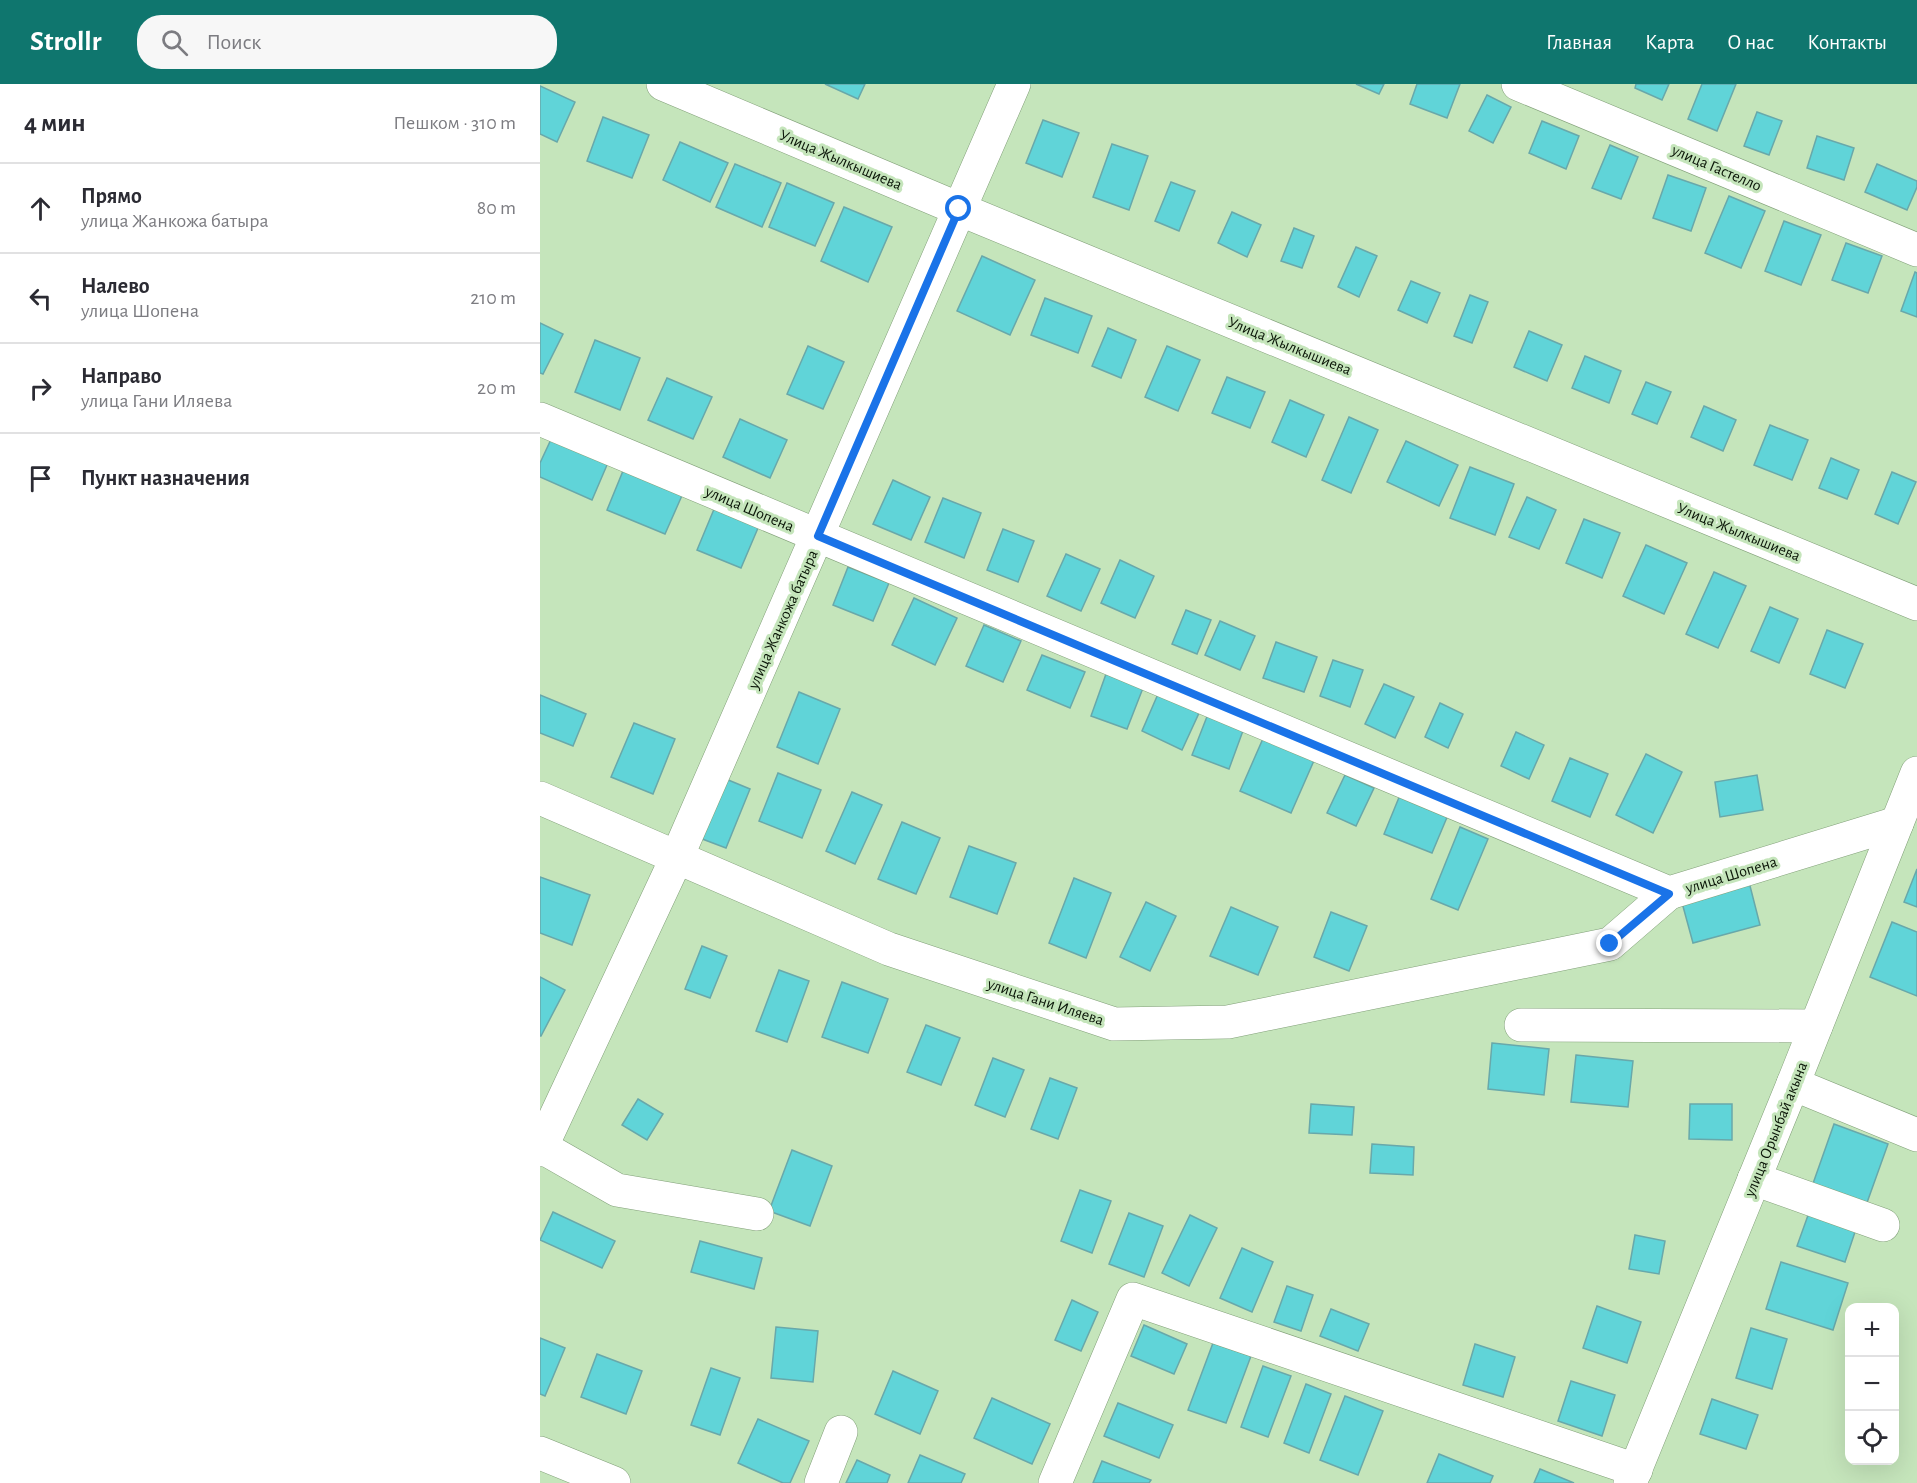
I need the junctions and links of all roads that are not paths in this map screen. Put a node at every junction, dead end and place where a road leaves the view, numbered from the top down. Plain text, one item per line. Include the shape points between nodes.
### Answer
1 (663, 84) edge
2 (1014, 84) edge
3 (1518, 84) edge
4 (959, 209) junction
5 (1917, 250) edge
6 (540, 419) edge
7 (818, 536) junction
8 (1917, 604) edge
9 (1917, 773) edge
10 (540, 798) edge
11 (1897, 823) junction
12 (677, 857) junction
13 (1669, 894) junction
14 (1521, 1025) dead end
15 (1816, 1026) junction
16 (1793, 1084) junction
17 (1917, 1135) edge
18 (541, 1147) edge
19 (1755, 1179) junction
20 (757, 1214) dead end
21 (1883, 1225) dead end
22 (841, 1432) dead end
23 (540, 1453) edge
24 (1633, 1477) edge
25 (614, 1483) edge
26 (821, 1483) edge
27 (1055, 1483) edge

1 - 4 street, Улица Жылкышиева
2 - 4 street, улица Жанкожа батыра
3 - 5 street, улица Гастелло
4 - 7 street, улица Жанкожа батыра
4 - 8 street, Улица Жылкышиева
6 - 7 street, улица Шопена
7 - 12 street, улица Жанкожа батыра
7 - 13 street, улица Шопена
9 - 11 street, улица Орынбай акына
10 - 12 street, улица Гани Иляева
11 - 13 street, улица Шопена
11 - 15 street, улица Орынбай акына
12 - 13 street, улица Гани Иляева via 889,949 1114,1024 1228,1022 1610,944
12 - 18 street, улица Жанкожа батыра
14 - 15 street
15 - 16 street, улица Орынбай акына
16 - 17 street
16 - 19 street, улица Орынбай акына
18 - 20 street via 617,1190
19 - 21 street
19 - 24 street, улица Орынбай акына
22 - 26 street
23 - 25 street
24 - 27 street via 1133,1299

